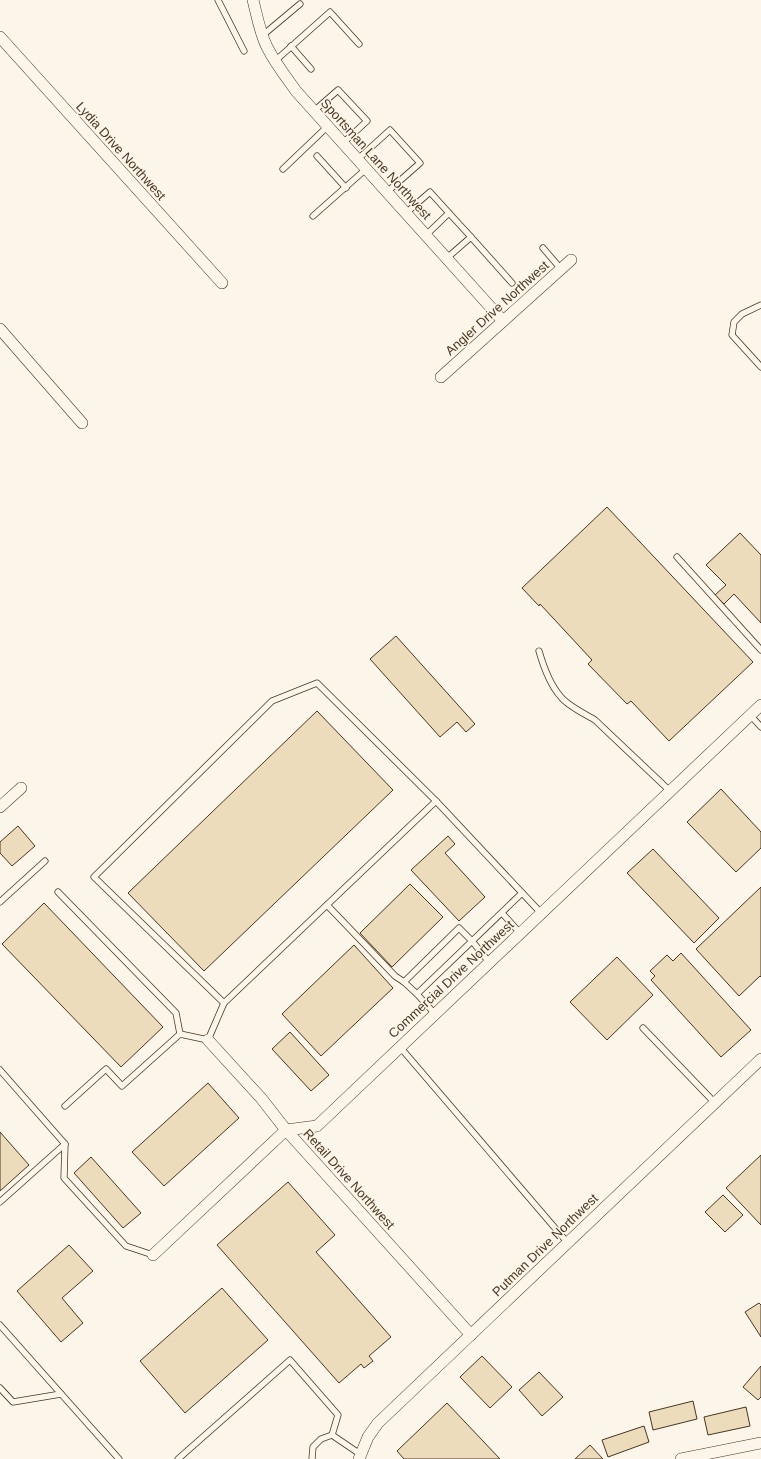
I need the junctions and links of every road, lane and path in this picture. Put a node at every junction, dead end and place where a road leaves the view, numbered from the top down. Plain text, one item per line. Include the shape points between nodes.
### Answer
1 (218, 0) edge
2 (253, 0) edge
3 (300, 4) dead end
4 (263, 35) junction
5 (0, 37) edge
6 (359, 44) dead end
7 (291, 46) junction
8 (244, 51) dead end
9 (275, 61) junction
10 (311, 69) dead end
11 (314, 111) junction
12 (328, 126) junction
13 (343, 143) junction
14 (317, 156) dead end
15 (358, 159) junction
16 (283, 168) dead end
17 (366, 169) junction
18 (346, 188) junction
19 (387, 192) junction
20 (406, 213) junction
21 (449, 213) junction
22 (313, 216) dead end
23 (426, 235) junction
24 (471, 237) junction
25 (543, 248) dead end
26 (447, 258) junction
27 (571, 260) dead end
28 (561, 269) junction
29 (222, 283) dead end
30 (512, 283) dead end
31 (761, 305) edge
32 (503, 321) junction
33 (0, 329) edge
34 (761, 367) edge
35 (441, 377) dead end
36 (82, 423) dead end
37 (677, 557) dead end
38 (761, 650) edge
39 (540, 651) dead end
40 (761, 705) edge
41 (750, 715) junction
42 (761, 727) edge
43 (21, 788) dead end
44 (670, 791) junction
45 (436, 801) junction
46 (0, 807) edge
47 (45, 861) dead end
48 (58, 892) dead end
49 (522, 893) junction
50 (0, 902) edge
51 (327, 905) junction
52 (502, 913) junction
53 (541, 914) junction
54 (520, 933) junction
55 (472, 941) junction
56 (489, 962) junction
57 (404, 982) junction
58 (417, 994) junction
59 (224, 1003) junction
60 (435, 1014) junction
61 (643, 1028) dead end
62 (180, 1034) junction
63 (208, 1040) junction
64 (400, 1047) junction
65 (761, 1059) edge
66 (0, 1070) edge
67 (715, 1103) junction
68 (65, 1106) dead end
69 (286, 1130) junction
70 (65, 1144) junction
71 (0, 1202) edge
72 (567, 1242) junction
73 (153, 1255) joint
74 (0, 1325) edge
75 (471, 1335) junction
76 (0, 1388) edge
77 (61, 1394) junction
78 (332, 1434) junction
79 (761, 1443) edge
80 (359, 1456) edge
81 (118, 1459) edge
82 (178, 1459) edge
83 (312, 1459) edge
84 (681, 1459) edge

1 - 8 lane
2 - 4 street, Sportsman Lane Northwest
3 - 4 lane
4 - 9 street, Sportsman Lane Northwest
5 - 29 street, Lydia Drive Northwest
6 - 7 lane via 330,12
7 - 9 lane
7 - 10 lane
9 - 11 street, Sportsman Lane Northwest
11 - 12 street, Sportsman Lane Northwest
11 - 13 lane via 338,90 367,121
12 - 13 street, Sportsman Lane Northwest
12 - 16 lane
13 - 15 street, Sportsman Lane Northwest
14 - 18 lane
15 - 17 street, Sportsman Lane Northwest
15 - 19 lane via 390,130 420,164
17 - 18 lane
17 - 19 street, Sportsman Lane Northwest
18 - 22 lane
19 - 20 street, Sportsman Lane Northwest
20 - 21 lane via 430,192
20 - 23 street, Sportsman Lane Northwest
21 - 23 lane
21 - 24 lane
23 - 26 street, Sportsman Lane Northwest
24 - 26 lane
24 - 30 lane
25 - 28 lane
26 - 32 street, Sportsman Lane Northwest
27 - 28 street, Angler Drive Northwest
28 - 32 street, Angler Drive Northwest
31 - 34 lane via 742,314 734,322 732,335
32 - 35 street, Angler Drive Northwest
33 - 36 street
37 - 38 lane
39 - 44 lane via 544,667 561,697 595,720
40 - 41 street, Commercial Drive Northwest
41 - 42 lane
41 - 44 street, Commercial Drive Northwest
43 - 46 street
44 - 53 street, Commercial Drive Northwest
45 - 49 lane
45 - 51 lane
45 - 59 lane via 317,683 272,701 94,877
47 - 50 lane
48 - 62 lane via 176,1013
49 - 52 lane
49 - 53 lane
51 - 57 lane via 395,976
51 - 59 lane
52 - 54 lane
52 - 55 lane
53 - 54 street, Commercial Drive Northwest
54 - 56 street, Commercial Drive Northwest
55 - 56 lane
55 - 57 lane via 459,928
55 - 58 lane
56 - 60 street, Commercial Drive Northwest
57 - 58 lane
58 - 60 lane
59 - 63 lane
60 - 64 street, Commercial Drive Northwest
61 - 67 lane
62 - 63 lane
62 - 68 lane via 122,1086 106,1069
63 - 69 street, Retail Drive Northwest via 261,1098
64 - 69 street, Commercial Drive Northwest via 317,1126
64 - 72 lane
65 - 67 street, Putman Drive Northwest
66 - 70 lane
67 - 72 street, Putman Drive Northwest
69 - 73 street
69 - 75 street, Retail Drive Northwest
70 - 71 lane
70 - 73 lane via 64,1178 126,1246
72 - 75 street, Putman Drive Northwest
74 - 77 lane
75 - 80 street, Putman Drive Northwest via 378,1423
76 - 77 lane via 13,1402
77 - 81 lane
78 - 80 lane
78 - 82 lane via 338,1415 290,1360
78 - 83 lane via 321,1439 313,1447
79 - 84 street

